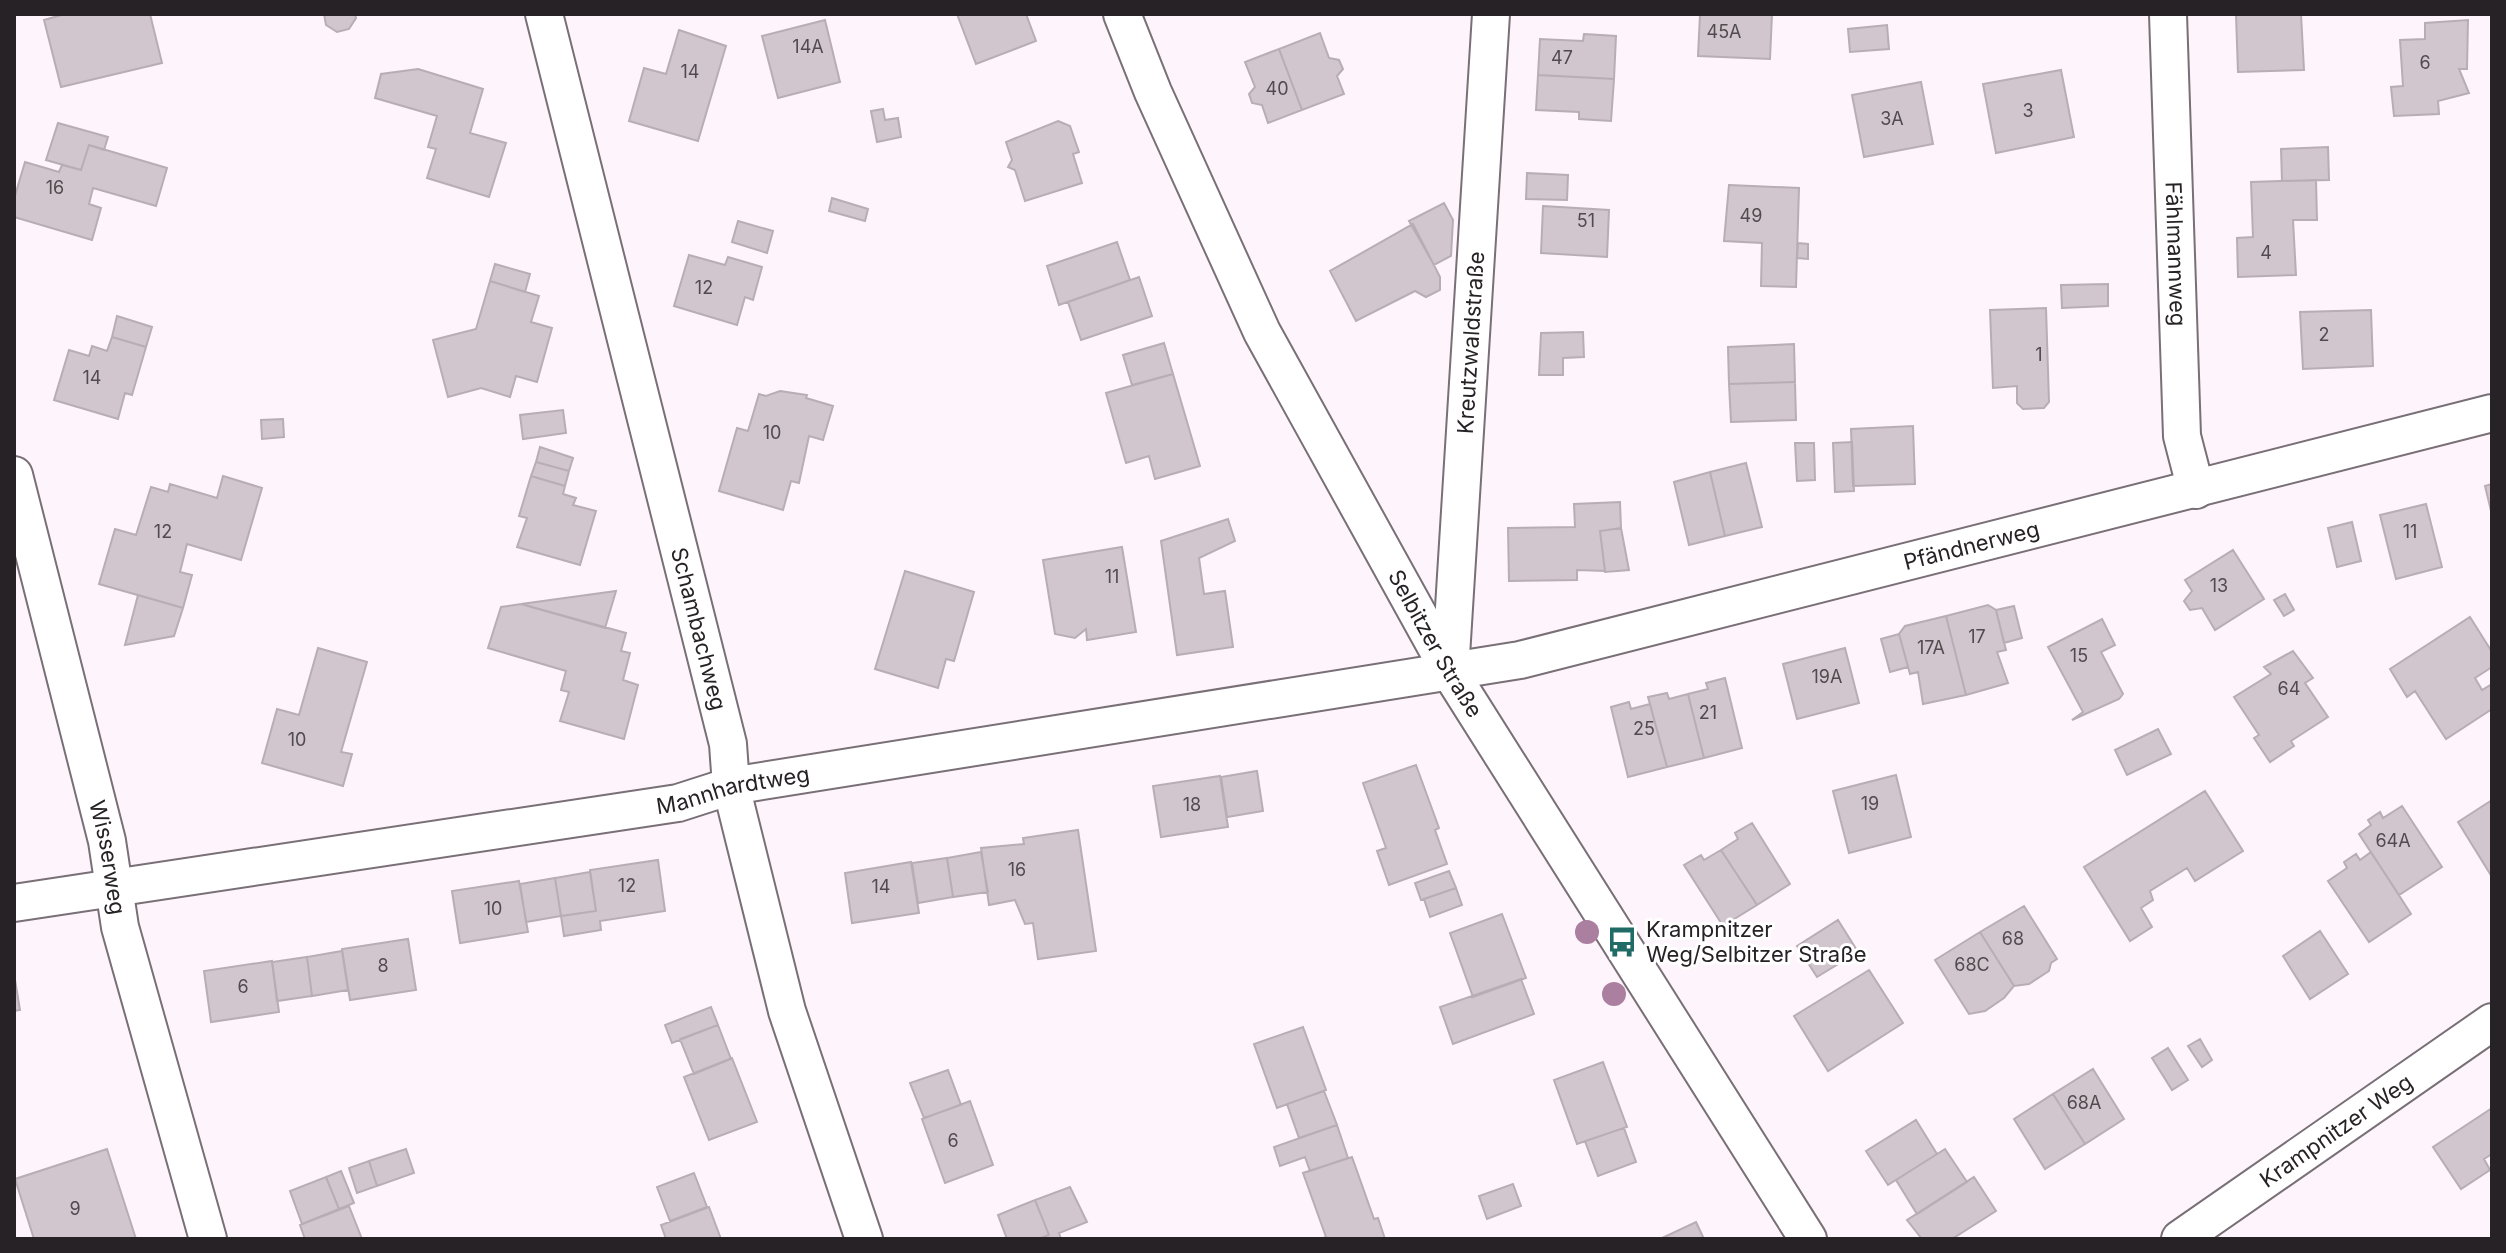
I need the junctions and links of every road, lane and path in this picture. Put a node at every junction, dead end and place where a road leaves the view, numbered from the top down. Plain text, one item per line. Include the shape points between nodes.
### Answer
1 (544, 14) edge
2 (1122, 14) edge
3 (1491, 14) edge
4 (2168, 14) edge
5 (2492, 413) edge
6 (14, 475) edge
7 (2196, 490) junction
8 (1450, 672) junction
9 (731, 786) junction
10 (115, 888) junction
11 (14, 903) edge
12 (2492, 1022) edge
13 (208, 1239) edge
14 (864, 1239) edge
15 (1808, 1239) edge
16 (2180, 1239) edge

1 - 9 street, Schambachweg via 728,744
2 - 8 street, Selbitzer Straße via 1262,332
3 - 8 street, Kreutzwaldstraße
4 - 7 street, Fählmannweg via 2182,436
5 - 7 street, Pfändnerweg
6 - 10 street, Wisserweg
7 - 8 street, Pfändnerweg via 1520,660
8 - 9 street, Mannhardtweg
8 - 15 street, Selbitzer Straße
9 - 10 street, Mannhardtweg via 678,803
9 - 14 street, Schambachweg via 787,1011
10 - 11 street, Mannhardtweg
10 - 13 street, Wisserweg via 120,927
12 - 16 street, Krampnitzer Weg

